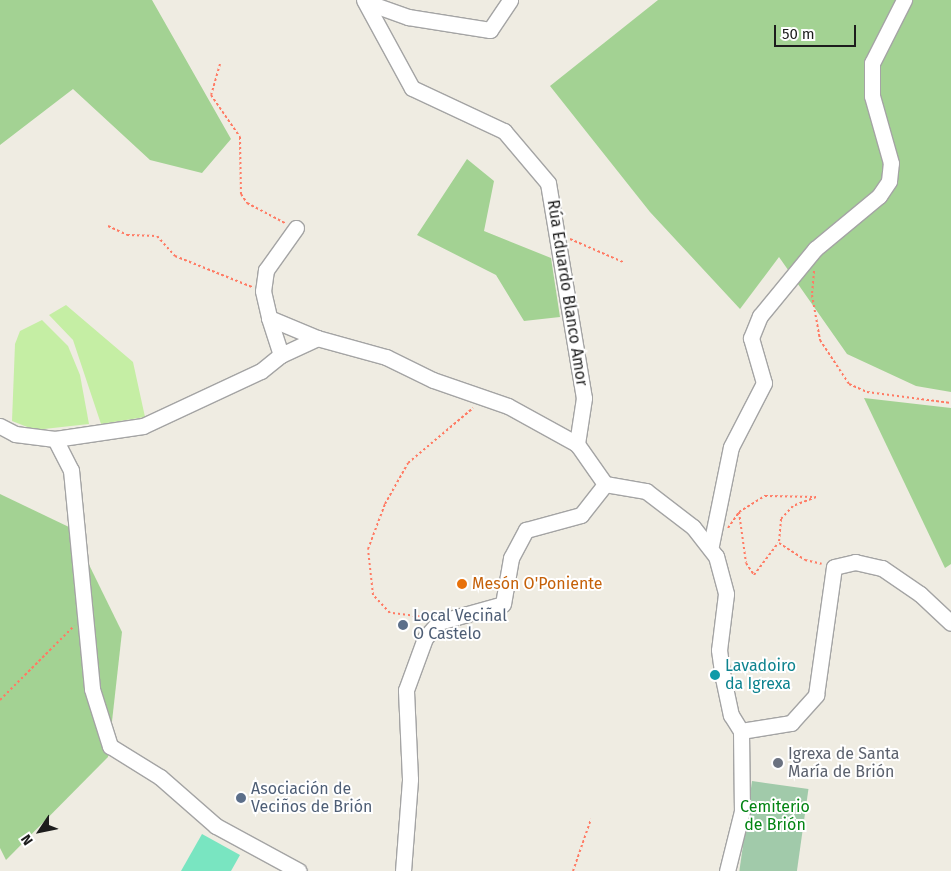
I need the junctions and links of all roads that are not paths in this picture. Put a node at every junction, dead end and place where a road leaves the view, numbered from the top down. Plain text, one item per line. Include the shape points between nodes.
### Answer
1 (510, 0) edge
2 (904, 0) edge
3 (365, 1) edge
4 (296, 228) road end
5 (268, 318) junction
6 (317, 338) junction
7 (281, 355) junction
8 (0, 426) edge
9 (55, 439) junction
10 (577, 444) junction
11 (605, 484) junction
12 (711, 546) junction
13 (951, 622) edge
14 (741, 731) junction
15 (298, 871) edge
16 (404, 871) edge
17 (727, 871) edge

1 - 3 street via 490,30 408,17
2 - 12 street via 872,63 872,96 892,163 889,181 879,196 816,249 760,316 751,338 764,383 731,447
3 - 10 street, Rúa Eduardo Blanco Amor via 412,88 475,114 504,131 527,154 548,183 584,398
4 - 5 street via 266,270 263,292
5 - 6 street
5 - 7 street
6 - 7 street
6 - 10 street via 386,357 481,398 508,406
7 - 9 street via 261,371 144,426
8 - 9 street via 15,434
9 - 15 street via 71,470 92,689 110,746 160,778 216,826
10 - 11 street
11 - 12 street via 646,492
11 - 16 street via 581,515 526,530 511,558 503,604 439,622 425,638 406,690 410,779
12 - 14 street via 726,594 719,650 722,678 730,715
13 - 14 street via 920,594 882,568 855,562 834,567 816,695 791,723
14 - 17 street via 742,811

